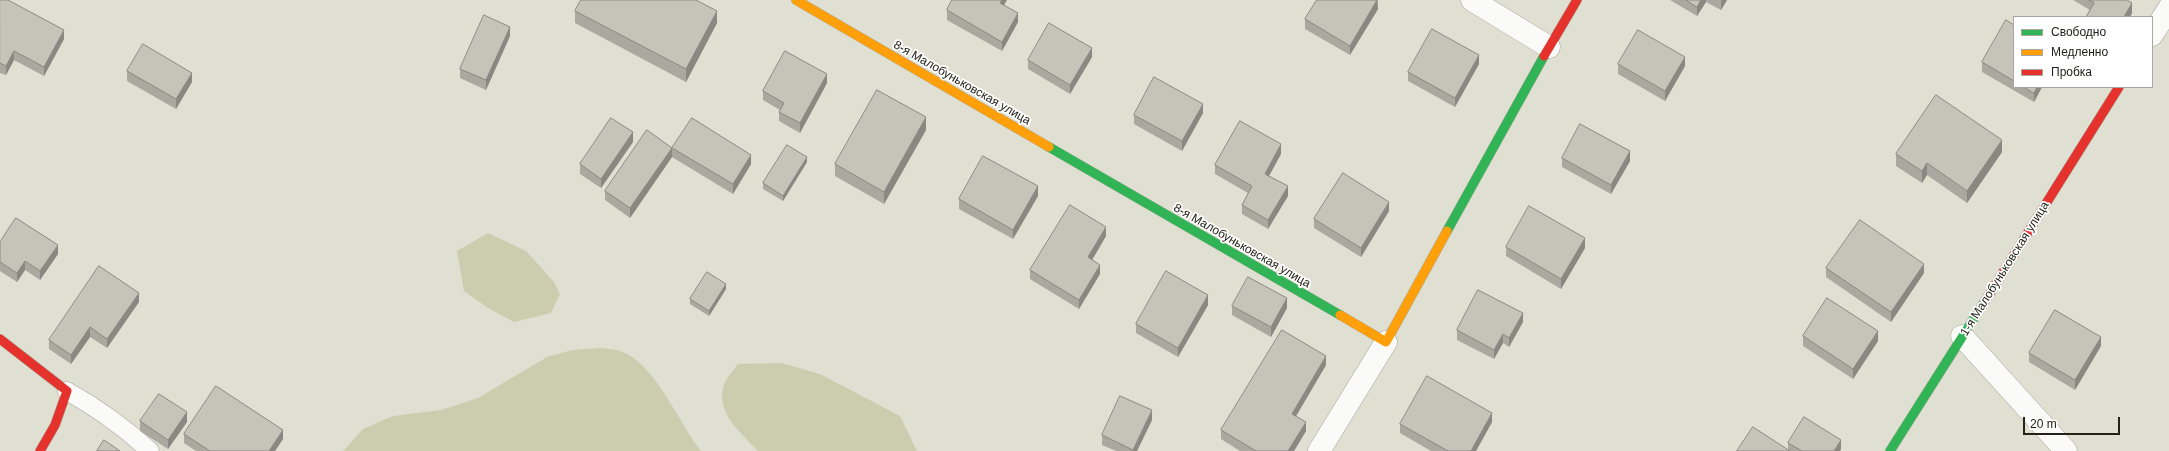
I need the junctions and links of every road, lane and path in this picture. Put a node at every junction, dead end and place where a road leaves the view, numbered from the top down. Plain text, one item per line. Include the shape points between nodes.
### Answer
1 (796, 0) edge
2 (1472, 0) edge
3 (1577, 0) edge
4 (2169, 8) edge
5 (2153, 33) edge
6 (1548, 47) junction
7 (2118, 88) edge
8 (1962, 336) junction
9 (0, 339) edge
10 (1386, 342) junction
11 (67, 391) junction
12 (40, 451) edge
13 (150, 451) edge
14 (1320, 451) edge
15 (1890, 451) edge
16 (2066, 451) edge

1 - 10 street, 8-я Малобуньковская улица
2 - 6 street
3 - 6 street
4 - 5 street
6 - 10 street
7 - 8 street, 1-я Малобуньковская улица
8 - 15 street, 1-я Малобуньковская улица
8 - 16 street
9 - 11 street
10 - 14 street
11 - 12 street via 55,425
11 - 13 lane via 123,426

